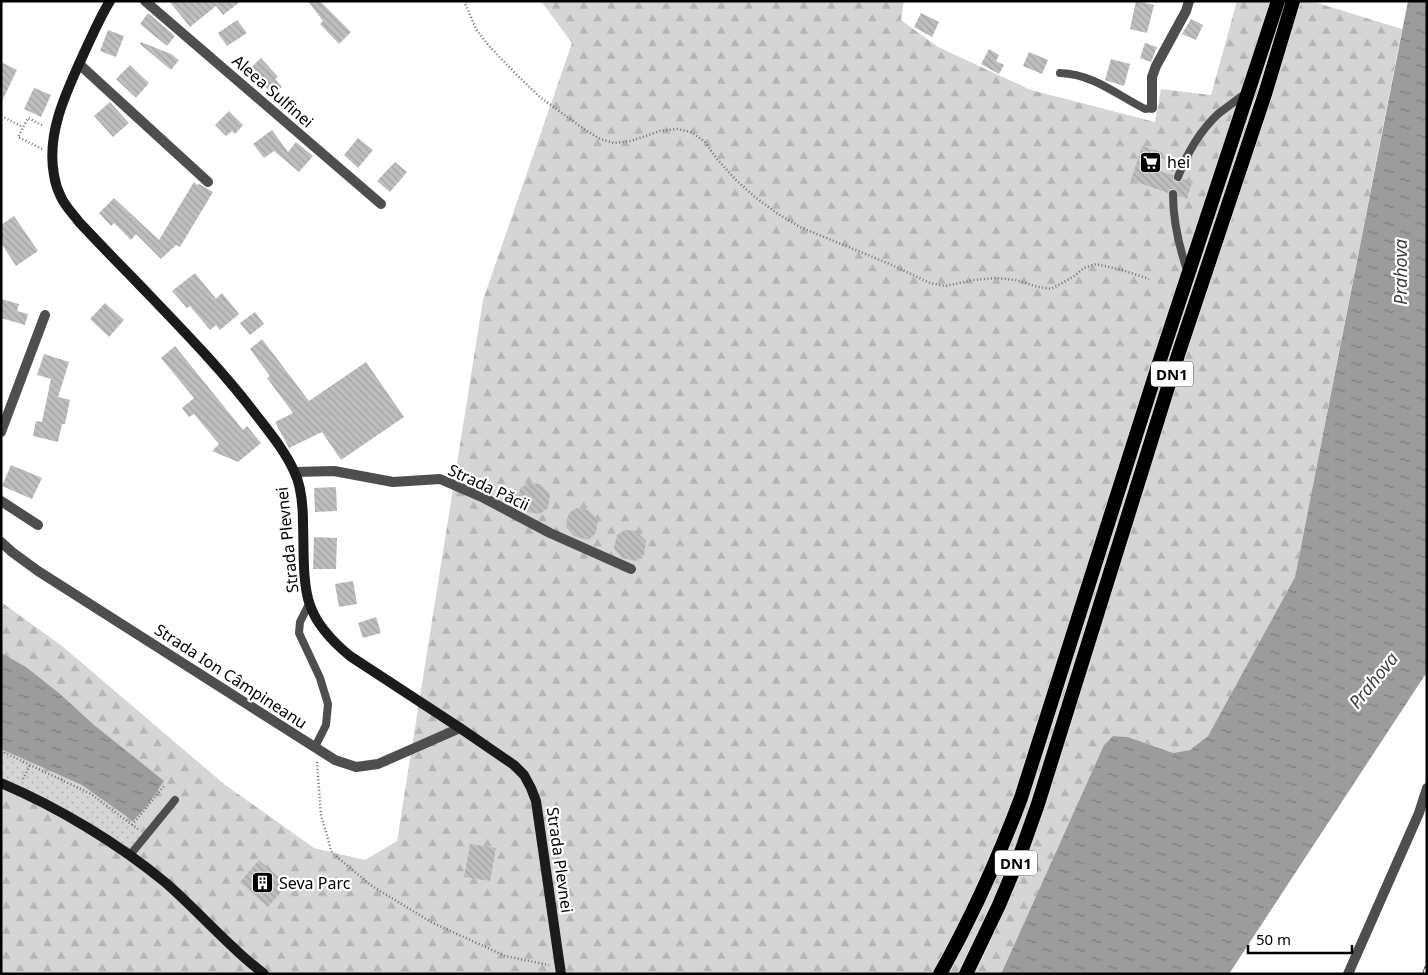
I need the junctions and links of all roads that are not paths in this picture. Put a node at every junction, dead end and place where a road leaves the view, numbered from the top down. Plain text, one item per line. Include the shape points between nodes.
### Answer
1 (110, 1) edge
2 (145, 1) edge
3 (1189, 1) edge
4 (1278, 1) edge
5 (1293, 1) edge
6 (79, 64) junction
7 (1060, 73) dead end
8 (1248, 92) junction
9 (1152, 108) joint
10 (1178, 177) dead end
11 (208, 182) dead end
12 (1173, 194) dead end
13 (381, 204) dead end
14 (1188, 275) junction
15 (45, 315) dead end
16 (1, 432) edge
17 (295, 472) junction
18 (1, 501) edge
19 (38, 525) dead end
20 (1, 542) edge
21 (631, 570) dead end
22 (309, 604) junction
23 (460, 728) junction
24 (315, 747) junction
25 (1, 783) edge
26 (1427, 788) edge
27 (174, 800) dead end
28 (130, 856) junction
29 (560, 970) edge
30 (264, 974) edge
31 (940, 974) edge
32 (966, 974) edge
33 (1348, 974) edge

1 - 6 main road, Strada Plevnei
2 - 13 street, Aleea Sulfinei
3 - 9 street via 1152,77
4 - 8 highway, DN1
5 - 32 highway, DN1 via 1038,804 999,905
6 - 11 street
6 - 17 main road, Strada Plevnei via 54,132 54,176 60,197 89,233 230,382 273,436
7 - 9 lane via 1102,84 1145,109
8 - 10 lane via 1218,114 1198,136
8 - 14 highway, DN1
12 - 14 lane via 1173,213
14 - 31 highway, DN1 via 1021,798 979,900
15 - 16 street
17 - 21 street, Strada Păcii via 334,471 393,482 440,479
17 - 22 main road, Strada Plevnei via 302,505
18 - 19 street
20 - 24 street, Strada Ion Câmpineanu via 38,571
22 - 23 main road, Strada Plevnei via 320,624 350,656
22 - 24 lane via 298,633 320,678 328,704 326,725
23 - 24 street, Strada Ion Câmpineanu via 378,764 356,767 335,760
23 - 29 main road, Strada Plevnei via 514,765 532,788
25 - 28 main road via 95,832
26 - 33 street
27 - 28 lane
28 - 30 main road via 167,884

